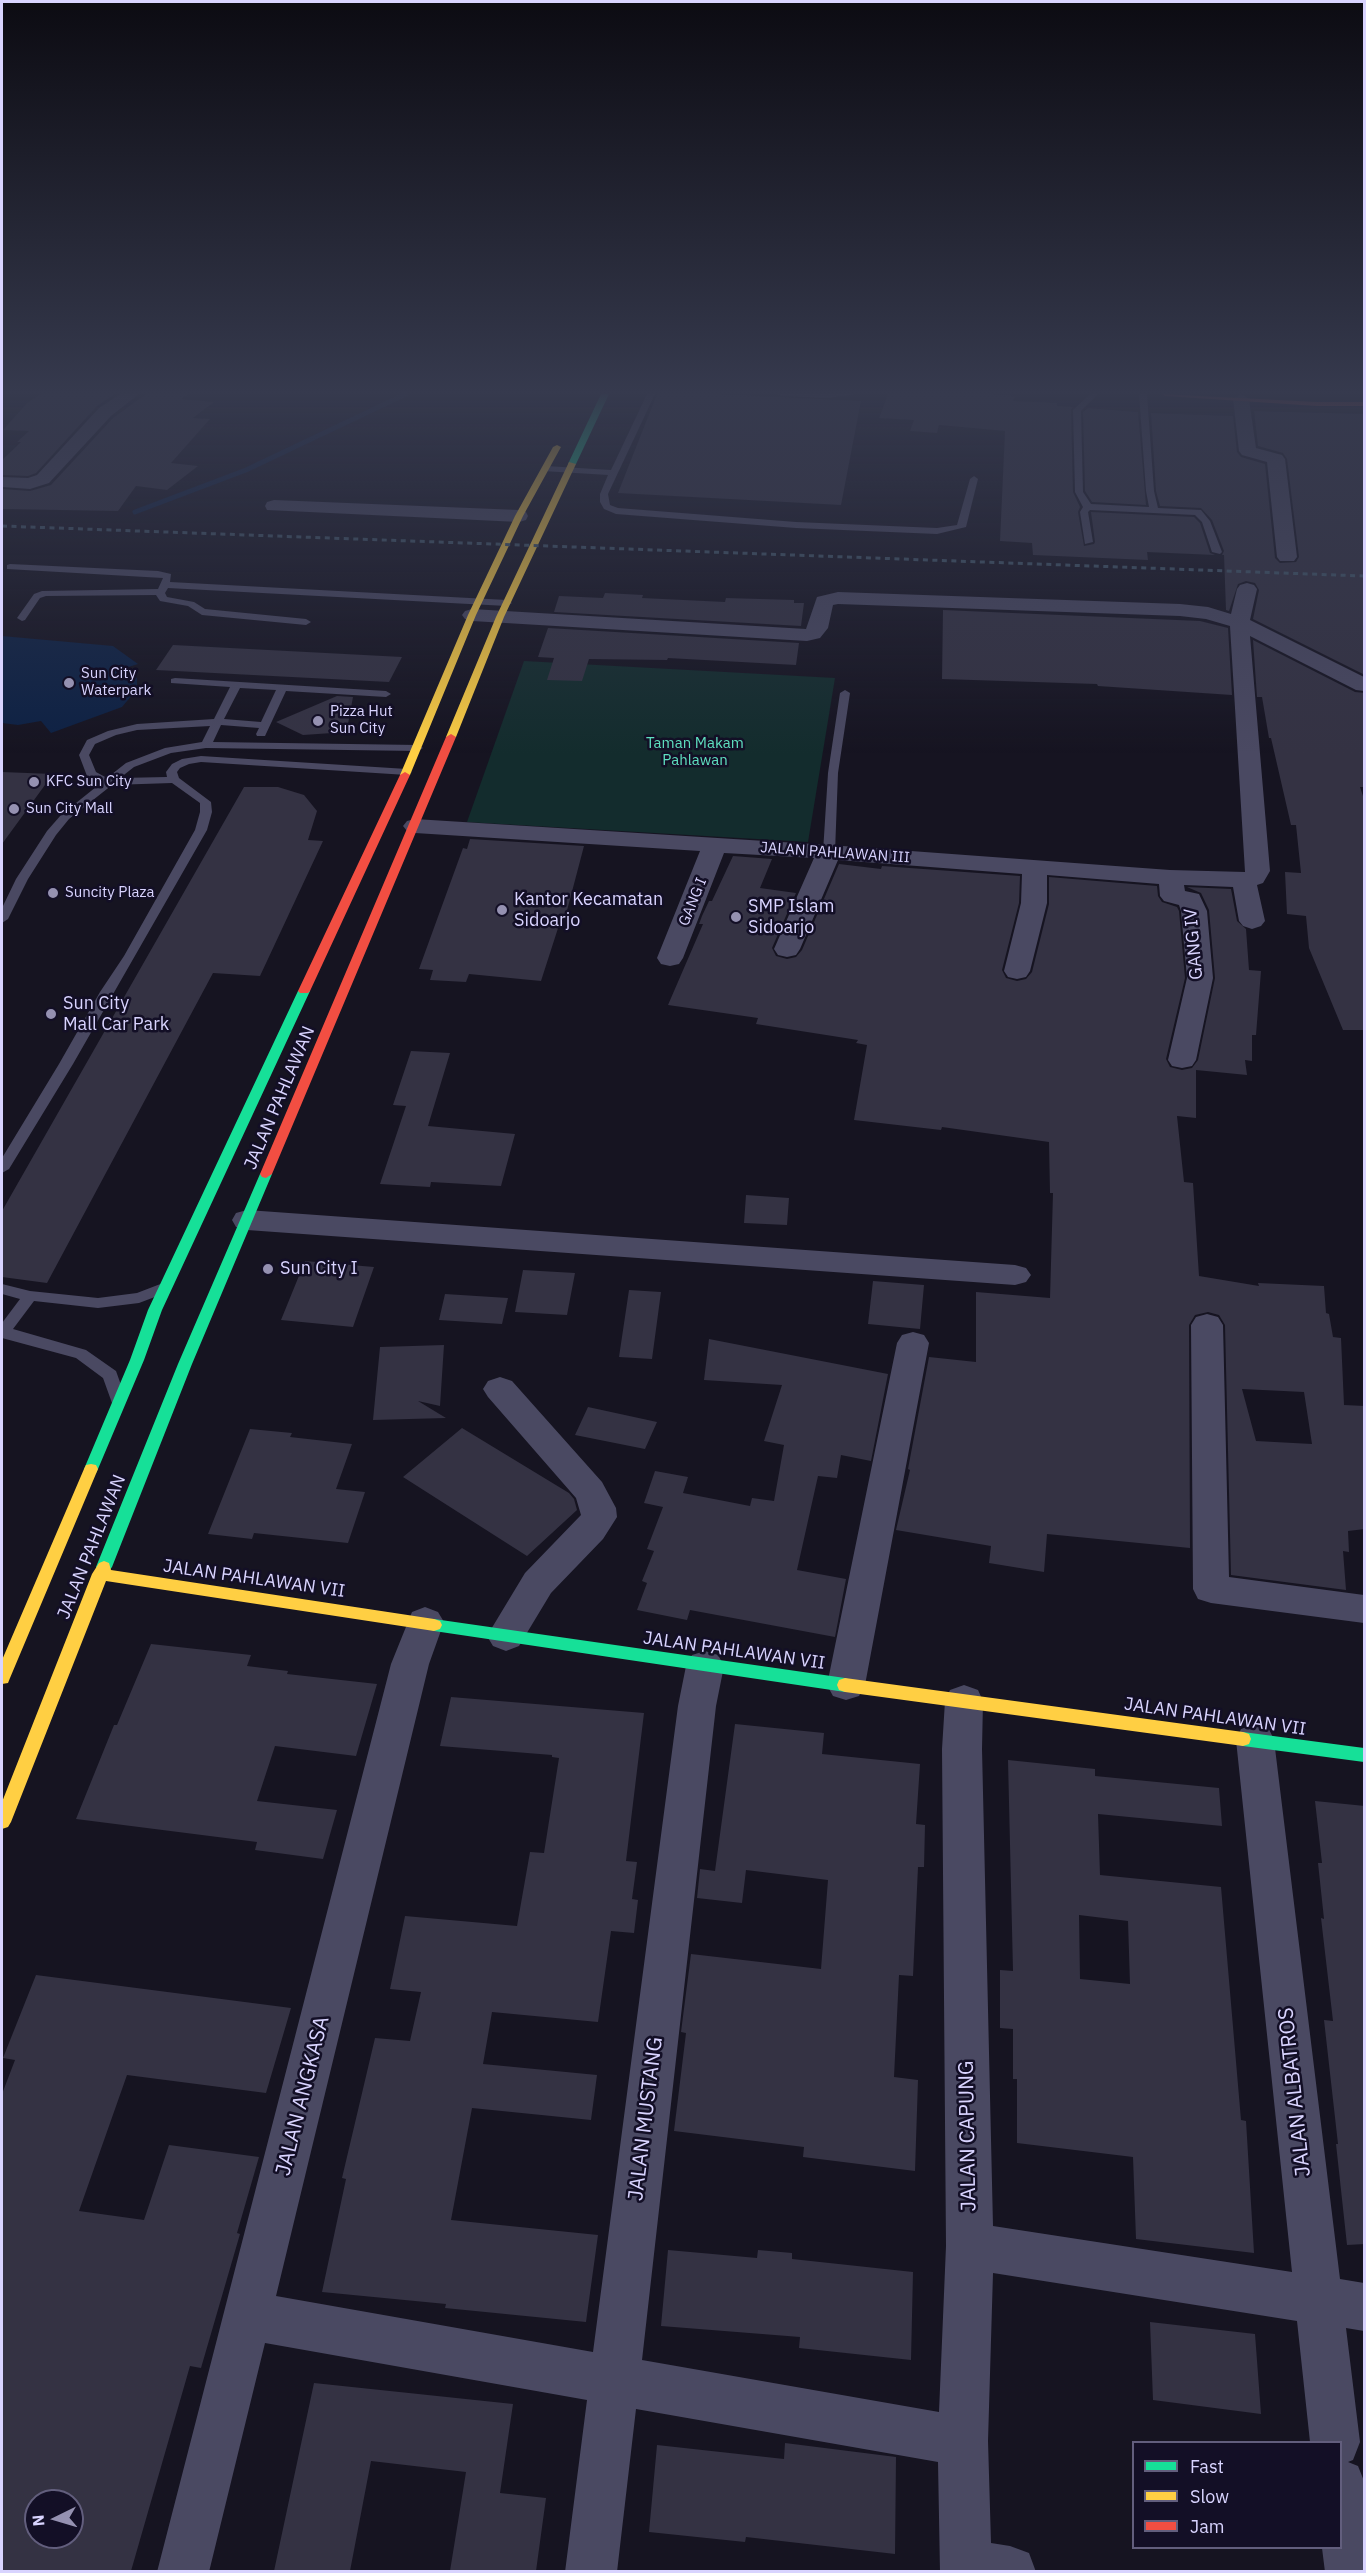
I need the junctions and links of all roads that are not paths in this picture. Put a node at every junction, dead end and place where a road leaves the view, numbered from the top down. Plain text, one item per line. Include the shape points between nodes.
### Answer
1 (472, 514) edge
2 (549, 514) edge
3 (656, 514) edge
4 (965, 514) edge
5 (1084, 514) edge
6 (1202, 514) edge
7 (1282, 514) edge
8 (519, 516) joint
9 (1088, 542) dead end
10 (1217, 552) dead end
11 (1287, 556) dead end
12 (10, 567) dead end
13 (162, 589) junction
14 (1247, 589) dead end
15 (476, 608) junction
16 (504, 610) junction
17 (1241, 617) junction
18 (22, 618) dead end
19 (306, 622) dead end
20 (175, 681) dead end
21 (236, 685) junction
22 (1365, 685) edge
23 (282, 688) junction
24 (845, 693) dead end
25 (386, 694) dead end
26 (217, 722) junction
27 (265, 725) junction
28 (206, 744) junction
29 (256, 745) junction
30 (348, 747) junction
31 (418, 748) junction
32 (342, 768) junction
33 (408, 772) junction
34 (174, 780) junction
35 (107, 782) junction
36 (415, 826) junction
37 (716, 845) junction
38 (829, 852) junction
39 (1035, 868) junction
40 (1170, 877) junction
41 (1249, 879) junction
42 (2, 919) edge
43 (1252, 921) dead end
44 (787, 949) dead end
45 (670, 958) dead end
46 (1017, 971) dead end
47 (1182, 1060) dead end
48 (2, 1169) edge
49 (247, 1220) junction
50 (1016, 1275) dead end
51 (166, 1286) junction
52 (2, 1289) edge
53 (30, 1296) junction
54 (155, 1310) junction
55 (172, 1312) dead end
56 (189, 1314) dead end
57 (206, 1315) junction
58 (1207, 1325) dead end
59 (2, 1332) edge
60 (913, 1343) dead end
61 (137, 1360) junction
62 (185, 1364) junction
63 (500, 1389) dead end
64 (119, 1402) junction
65 (100, 1574) junction
66 (1365, 1610) edge
67 (425, 1622) junction
68 (506, 1636) junction
69 (705, 1666) junction
70 (2, 1678) edge
71 (846, 1685) junction
72 (964, 1701) junction
73 (1255, 1740) junction
74 (1365, 1755) edge
75 (2, 1822) edge
76 (970, 2246) junction
77 (1318, 2301) junction
78 (1365, 2307) edge
79 (249, 2316) junction
80 (613, 2379) junction
81 (963, 2441) junction
82 (1335, 2441) edge
83 (1342, 2493) edge
84 (980, 2569) edge
85 (183, 2571) edge
86 (591, 2571) edge
87 (1351, 2571) edge

1 - 8 street
2 - 16 main road, JALAN PAHLAWAN
3 - 4 lane via 937,531 961,527
5 - 9 lane
6 - 10 lane
7 - 11 street
8 - 15 main road, JALAN PAHLAWAN
12 - 13 lane via 168,576
13 - 15 lane
13 - 18 lane via 45,593 37,596
13 - 19 lane via 163,599 191,604 202,612
14 - 17 street
15 - 16 street
15 - 31 main road, JALAN PAHLAWAN
16 - 17 street via 807,635 816,632 821,607 828,599 1180,610
16 - 36 main road, JALAN PAHLAWAN
17 - 22 street
17 - 41 street via 1258,871
20 - 21 lane
21 - 23 lane
21 - 26 lane
23 - 25 lane
23 - 27 lane
24 - 38 lane via 833,773
26 - 27 lane
26 - 28 lane
26 - 35 lane via 136,727 91,742 84,755 86,764 91,774
27 - 29 lane
28 - 29 lane
28 - 35 lane via 148,757
29 - 30 lane
30 - 31 lane
30 - 32 lane
31 - 33 main road, JALAN PAHLAWAN
32 - 33 lane
32 - 34 lane via 201,759 176,766 171,772
33 - 51 main road, JALAN PAHLAWAN
34 - 35 lane
34 - 48 lane via 205,802 201,830
35 - 42 lane via 51,833
36 - 37 street, JALAN PAHLAWAN III
36 - 49 main road, JALAN PAHLAWAN
37 - 38 street, JALAN PAHLAWAN III
37 - 45 street, GANG I
38 - 39 street, JALAN PAHLAWAN III
38 - 44 street
39 - 40 street, JALAN PAHLAWAN III
39 - 46 street via 1034,903
40 - 41 street, JALAN PAHLAWAN III
40 - 47 street, GANG IV via 1173,896 1190,899 1194,911 1200,978
41 - 43 street
49 - 50 street
49 - 57 main road, JALAN PAHLAWAN
51 - 53 lane via 138,1298 98,1303
51 - 54 main road, JALAN PAHLAWAN
52 - 53 lane
53 - 59 lane
54 - 55 main road
54 - 61 main road, JALAN PAHLAWAN
56 - 57 main road
57 - 62 main road, JALAN PAHLAWAN
58 - 66 street via 1211,1588
59 - 64 lane via 81,1354 110,1375
60 - 71 street
61 - 62 main road
61 - 64 main road, JALAN PAHLAWAN
62 - 65 main road, JALAN PAHLAWAN
63 - 68 street via 590,1491 599,1517 538,1583
64 - 70 main road, JALAN PAHLAWAN
65 - 67 main road, JALAN PAHLAWAN VII
65 - 75 main road, JALAN PAHLAWAN
67 - 68 main road, JALAN PAHLAWAN VII
67 - 79 street, JALAN ANGKASA via 410,1664
68 - 69 main road, JALAN PAHLAWAN VII
69 - 71 main road, JALAN PAHLAWAN VII
69 - 80 street, JALAN MUSTANG
71 - 72 main road, JALAN PAHLAWAN VII
72 - 73 main road, JALAN PAHLAWAN VII
72 - 76 street, JALAN CAPUNG
73 - 74 main road, JALAN PAHLAWAN VII
73 - 77 street, JALAN ALBATROS
76 - 77 street
76 - 81 street, JALAN CAPUNG
77 - 78 street
77 - 82 street, JALAN ALBATROS
79 - 80 street
79 - 85 street, JALAN ANGKASA
80 - 81 street
80 - 86 street, JALAN MUSTANG
81 - 84 street, JALAN CAPUNG
83 - 87 street

